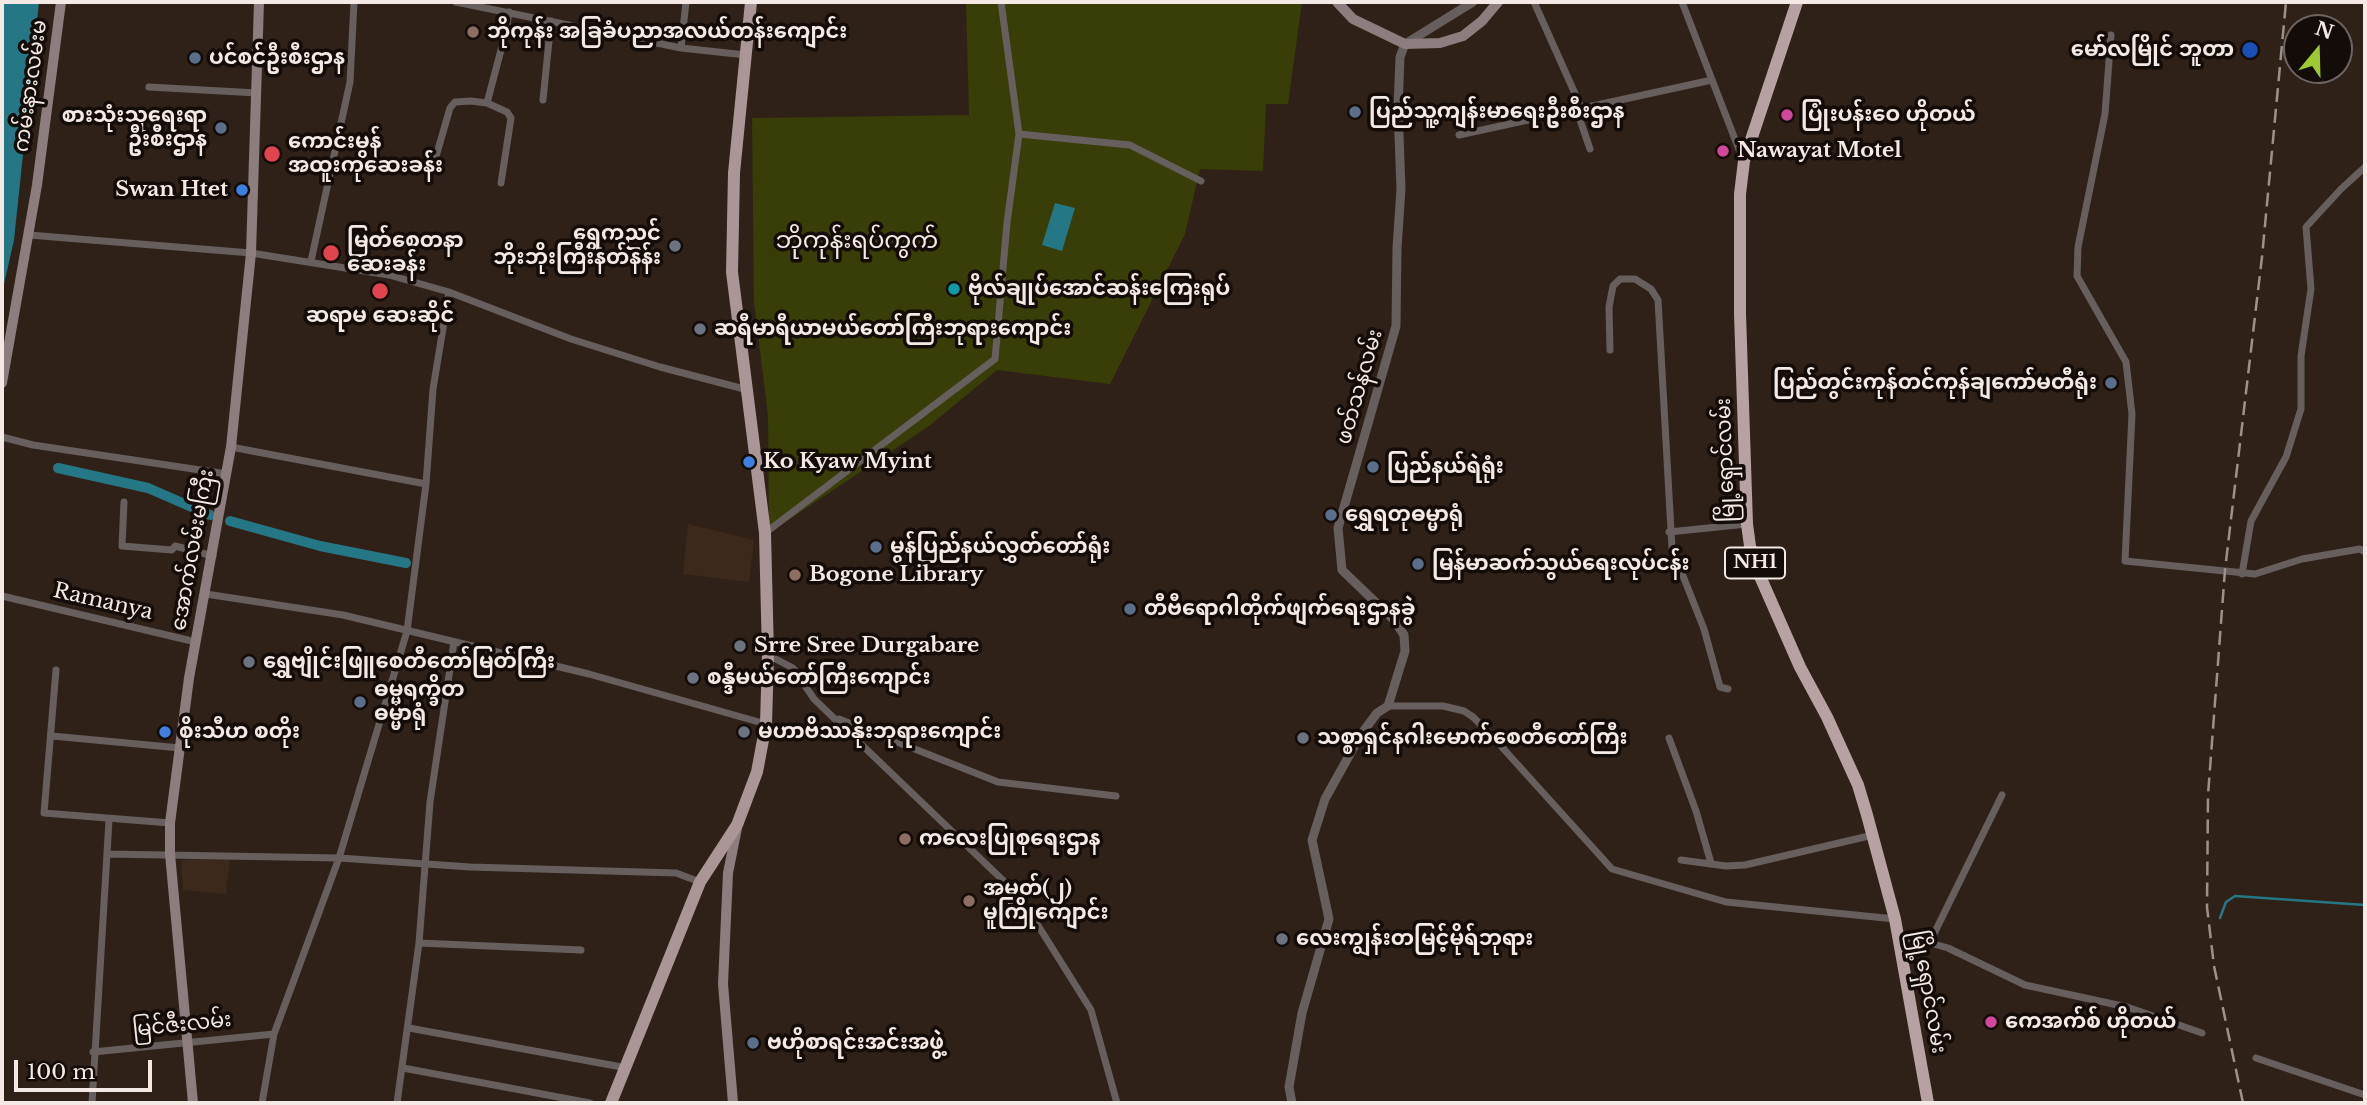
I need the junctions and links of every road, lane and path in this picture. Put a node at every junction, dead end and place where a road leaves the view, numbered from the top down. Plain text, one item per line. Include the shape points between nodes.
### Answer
1 (61, 2) edge
2 (259, 2) edge
3 (354, 2) edge
4 (456, 2) edge
5 (686, 2) edge
6 (751, 2) edge
7 (1001, 2) edge
8 (1337, 2) edge
9 (1473, 2) edge
10 (1498, 2) edge
11 (1534, 2) edge
12 (1682, 2) edge
13 (1797, 2) edge
14 (509, 12) junction
15 (551, 21) junction
16 (2111, 35) dead end
17 (1405, 44) junction
18 (681, 48) junction
19 (746, 55) junction
20 (1712, 80) junction
21 (149, 87) dead end
22 (257, 93) junction
23 (543, 100) dead end
24 (487, 103) junction
25 (1579, 108) junction
26 (1019, 134) junction
27 (1459, 135) dead end
28 (1590, 149) dead end
29 (435, 160) dead end
30 (1744, 161) junction
31 (2365, 167) edge
32 (1201, 181) dead end
33 (502, 183) dead end
34 (29, 234) junction
35 (251, 253) junction
36 (311, 261) junction
37 (449, 292) junction
38 (1610, 349) dead end
39 (2, 383) edge
40 (748, 390) junction
41 (2, 437) edge
42 (230, 447) junction
43 (227, 474) junction
44 (426, 484) junction
45 (124, 502) dead end
46 (1747, 524) junction
47 (1669, 532) junction
48 (765, 533) junction
49 (2365, 552) edge
50 (213, 555) junction
51 (2242, 574) junction
52 (206, 594) junction
53 (2, 596) edge
54 (407, 631) junction
55 (196, 642) junction
56 (454, 642) junction
57 (768, 655) junction
58 (56, 670) dead end
59 (1728, 689) dead end
60 (1388, 706) junction
61 (835, 718) junction
62 (766, 724) junction
63 (52, 736) junction
64 (1669, 738) dead end
65 (180, 748) junction
66 (2001, 794) dead end
67 (1116, 796) dead end
68 (108, 820) junction
69 (170, 823) junction
70 (737, 825) junction
71 (1873, 835) junction
72 (107, 854) junction
73 (170, 854) junction
74 (339, 858) junction
75 (1681, 860) dead end
76 (1711, 863) junction
77 (424, 864) junction
78 (700, 882) junction
79 (1895, 919) junction
80 (1898, 937) junction
81 (1930, 942) junction
82 (419, 943) junction
83 (581, 950) dead end
84 (409, 1028) junction
85 (2202, 1033) dead end
86 (274, 1034) junction
87 (186, 1041) junction
88 (93, 1052) junction
89 (2256, 1058) dead end
90 (403, 1068) junction
91 (627, 1068) junction
92 (2365, 1095) edge
93 (92, 1103) edge
94 (193, 1103) edge
95 (262, 1103) edge
96 (397, 1103) edge
97 (590, 1103) edge
98 (611, 1103) edge
99 (733, 1103) edge
100 (1117, 1103) edge
101 (1292, 1103) edge
102 (1928, 1103) edge

1 - 34 main road, ကမ်းနားလမ်းမ
2 - 22 main road, အောက်လမ်းမကြီး
3 - 36 street via 350,82
4 - 14 street
5 - 18 street
6 - 19 main road
7 - 26 street
8 - 17 main road via 1353,19
9 - 17 street
10 - 17 main road via 1463,36 1440,43
11 - 25 street
12 - 20 street
13 - 30 highway, မြို့ရှောင်လမ်း / NH1
14 - 15 street
14 - 24 street
15 - 18 street
15 - 23 street
16 - 51 street via 2105,114 2078,247 2077,276 2126,362 2132,414 2125,561
17 - 60 street, ဖတ်သန်လမ်း via 1398,107 1401,188 1396,326 1338,528 1342,570 1404,635 1405,651
18 - 19 street
19 - 40 main road via 734,173 732,272
20 - 25 street
20 - 30 street
21 - 22 street
22 - 35 main road, အောက်လမ်းမကြီး
24 - 29 street via 455,102
24 - 33 street via 511,118
25 - 27 street
25 - 28 street
26 - 32 street via 1130,145
26 - 48 street via 995,359
30 - 46 highway, မြို့ရှောင်လမ်း / NH1 via 1740,300
31 - 51 street via 2306,228 2311,289 2301,356 2301,410 2286,457 2251,521
34 - 35 street
34 - 39 main road, ကမ်းနားလမ်းမ
35 - 36 street
35 - 42 main road, အောက်လမ်းမကြီး
36 - 37 street
37 - 40 street via 571,339
37 - 44 street via 433,389
38 - 47 street via 1613,286 1620,279 1635,279 1658,300
40 - 48 main road
41 - 43 street
42 - 43 main road, အောက်လမ်းမကြီး
42 - 44 street
43 - 50 main road, အောက်လမ်းမကြီး
44 - 54 street
45 - 50 street via 122,546 172,550 175,546
46 - 47 street
46 - 71 highway, မြို့ရှောင်လမ်း / NH1 via 1759,575 1858,785
47 - 59 street via 1720,687
48 - 57 main road
49 - 51 street via 2360,549 2302,559
50 - 52 main road, အောက်လမ်းမကြီး
52 - 54 street via 343,615
52 - 55 main road, အောက်လမ်းမကြီး
53 - 55 street, Ramanya
54 - 56 street
54 - 74 street
55 - 65 main road, အောက်လမ်းမကြီး
56 - 62 street
56 - 77 street
57 - 61 street via 793,668 814,699
57 - 62 main road
58 - 63 street
60 - 79 street via 1443,706 1473,717 1612,869 1726,902
60 - 101 street via 1360,736 1325,799 1312,840 1329,919 1302,1013 1289,1087
61 - 67 street via 998,782
61 - 100 street via 1012,889 1034,919 1091,1010
62 - 70 main road via 757,772
63 - 65 street
63 - 68 street via 44,813
64 - 76 street
65 - 69 main road, အောက်လမ်းမကြီး
66 - 81 street
68 - 69 street
68 - 72 street
69 - 73 main road, အောက်လမ်းမကြီး
70 - 78 main road
70 - 99 main road via 728,873 723,984
71 - 76 street via 1745,865
71 - 79 highway, မြို့ရှောင်လမ်း / NH1
72 - 73 street
72 - 88 street
73 - 74 street
73 - 87 main road, အောက်လမ်းမကြီး
74 - 77 street
74 - 86 street
75 - 76 street
77 - 78 street via 676,873
77 - 82 street
78 - 91 main road
79 - 80 highway, မြို့ရှောင်လမ်း / NH1
80 - 81 street
80 - 102 highway, မြို့ရှောင်လမ်း / NH1
81 - 85 street via 2025,985 2127,1007
82 - 83 street
82 - 84 street
84 - 90 street
84 - 91 street
86 - 87 street, မြင်ဇီးလမ်း
86 - 95 street
87 - 88 street, မြင်ဇီးလမ်း
87 - 94 main road, အောက်လမ်းမကြီး
88 - 93 street
89 - 92 street
90 - 96 street
90 - 97 street
91 - 98 main road

